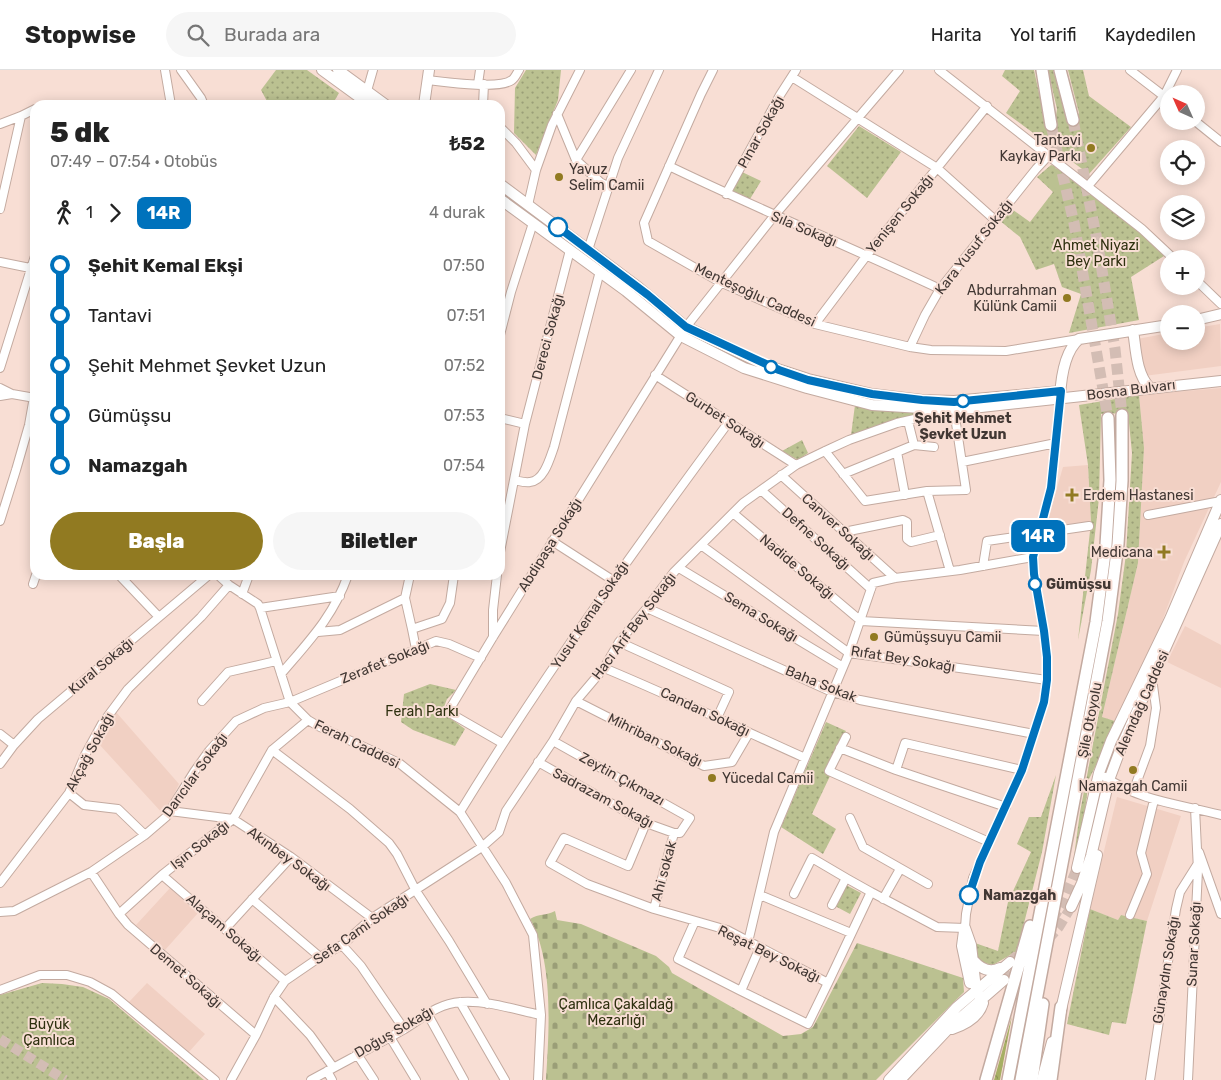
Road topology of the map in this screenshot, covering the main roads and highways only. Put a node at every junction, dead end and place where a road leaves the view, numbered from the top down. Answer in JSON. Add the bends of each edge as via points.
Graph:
{"nodes":[{"id":1,"x":322,"y":70,"type":"edge"},
{"id":2,"x":338,"y":70,"type":"edge"},
{"id":3,"x":1042,"y":70,"type":"edge"},
{"id":4,"x":1060,"y":70,"type":"edge"},
{"id":5,"x":428,"y":75,"type":"edge"},
{"id":6,"x":363,"y":100,"type":"edge"},
{"id":7,"x":379,"y":100,"type":"edge"},
{"id":8,"x":425,"y":100,"type":"edge"},
{"id":9,"x":1073,"y":120,"type":"tunnel mouth"},
{"id":10,"x":1051,"y":125,"type":"tunnel mouth"},
{"id":11,"x":505,"y":188,"type":"edge"},
{"id":12,"x":505,"y":203,"type":"edge"},
{"id":13,"x":1221,"y":314,"type":"edge"},
{"id":14,"x":1205,"y":318,"type":"edge"},
{"id":15,"x":1160,"y":326,"type":"edge"},
{"id":16,"x":1133,"y":330,"type":"junction"},
{"id":17,"x":683,"y":331,"type":"junction"},
{"id":18,"x":1221,"y":381,"type":"edge"},
{"id":19,"x":1150,"y":388,"type":"junction"},
{"id":20,"x":1060,"y":395,"type":"junction"},
{"id":21,"x":1122,"y":415,"type":"tunnel mouth"},
{"id":22,"x":1108,"y":418,"type":"tunnel mouth"},
{"id":23,"x":1221,"y":500,"type":"edge"},
{"id":24,"x":1216,"y":531,"type":"edge"},
{"id":25,"x":1099,"y":822,"type":"junction"},
{"id":26,"x":1055,"y":830,"type":"junction"},
{"id":27,"x":1077,"y":868,"type":"tunnel mouth"},
{"id":28,"x":1071,"y":907,"type":"tunnel mouth"},
{"id":29,"x":1051,"y":926,"type":"junction"},
{"id":30,"x":974,"y":961,"type":"junction"},
{"id":31,"x":1004,"y":980,"type":"tunnel mouth"},
{"id":32,"x":976,"y":989,"type":"junction"},
{"id":33,"x":982,"y":999,"type":"junction"},
{"id":34,"x":956,"y":1007,"type":"junction"},
{"id":35,"x":1061,"y":1007,"type":"junction"},
{"id":36,"x":889,"y":1080,"type":"edge"},
{"id":37,"x":900,"y":1080,"type":"edge"},
{"id":38,"x":986,"y":1080,"type":"edge"},
{"id":39,"x":1008,"y":1080,"type":"edge"},
{"id":40,"x":1021,"y":1080,"type":"edge"},
{"id":41,"x":1032,"y":1080,"type":"edge"},
{"id":42,"x":1042,"y":1080,"type":"edge"},
{"id":43,"x":1050,"y":1080,"type":"edge"}],
"edges":[{"from":1,"to":6,"type":"main road"},
{"from":2,"to":7,"type":"main road"},
{"from":3,"to":10,"type":"highway"},
{"from":4,"to":9,"type":"highway"},
{"from":5,"to":8,"type":"main road"},
{"from":11,"to":17,"type":"main road","name":"Bosna Bulvarı","via":[[658,303]]},
{"from":12,"to":17,"type":"main road","name":"Bosna Bulvarı"},
{"from":13,"to":14,"type":"main road"},
{"from":15,"to":16,"type":"main road","name":"Menteşoğlu Caddesi"},
{"from":16,"to":19,"type":"main road","via":[[1141,374]]},
{"from":16,"to":20,"type":"main road","name":"Menteşoğlu Caddesi","via":[[1079,339],[1073,344],[1068,352]]},
{"from":17,"to":20,"type":"main road","name":"Bosna Bulvarı","via":[[808,380],[872,394],[954,402]]},
{"from":17,"to":20,"type":"main road","name":"Bosna Bulvarı","via":[[744,368],[872,405],[954,410]]},
{"from":18,"to":19,"type":"main road","name":"Bosna Bulvarı"},
{"from":19,"to":20,"type":"main road","name":"Bosna Bulvarı"},
{"from":21,"to":29,"type":"highway","name":"Şile Otoyolu","via":[[1118,544],[1109,612]]},
{"from":22,"to":26,"type":"highway","name":"Şile Otoyolu","via":[[1110,480],[1106,545],[1096,622]]},
{"from":23,"to":24,"type":"main road","name":"Alemdağ Caddesi"},
{"from":24,"to":25,"type":"main road","name":"Alemdağ Caddesi","via":[[1122,746],[1109,780]]},
{"from":24,"to":27,"type":"main road","name":"Alemdağ Caddesi","via":[[1111,741],[1099,774]]},
{"from":25,"to":28,"type":"main road","name":"Alemdağ Caddesi","via":[[1091,856]]},
{"from":25,"to":35,"type":"main road","via":[[1096,861]]},
{"from":26,"to":38,"type":"highway"},
{"from":26,"to":39,"type":"highway","name":"Şile Otoyolu"},
{"from":29,"to":40,"type":"highway","name":"Şile Otoyolu"},
{"from":29,"to":41,"type":"highway","via":[[1048,972]]},
{"from":30,"to":32,"type":"main road"},
{"from":30,"to":32,"type":"main road","via":[[982,968],[992,970],[1010,962]]},
{"from":30,"to":34,"type":"main road","via":[[965,928],[962,946],[970,984]]},
{"from":31,"to":33,"type":"main road"},
{"from":32,"to":33,"type":"main road"},
{"from":32,"to":34,"type":"main road"},
{"from":33,"to":37,"type":"main road","via":[[981,1009],[968,1022],[946,1031]]},
{"from":34,"to":36,"type":"main road"},
{"from":35,"to":42,"type":"main road"},
{"from":35,"to":43,"type":"highway"}]}
